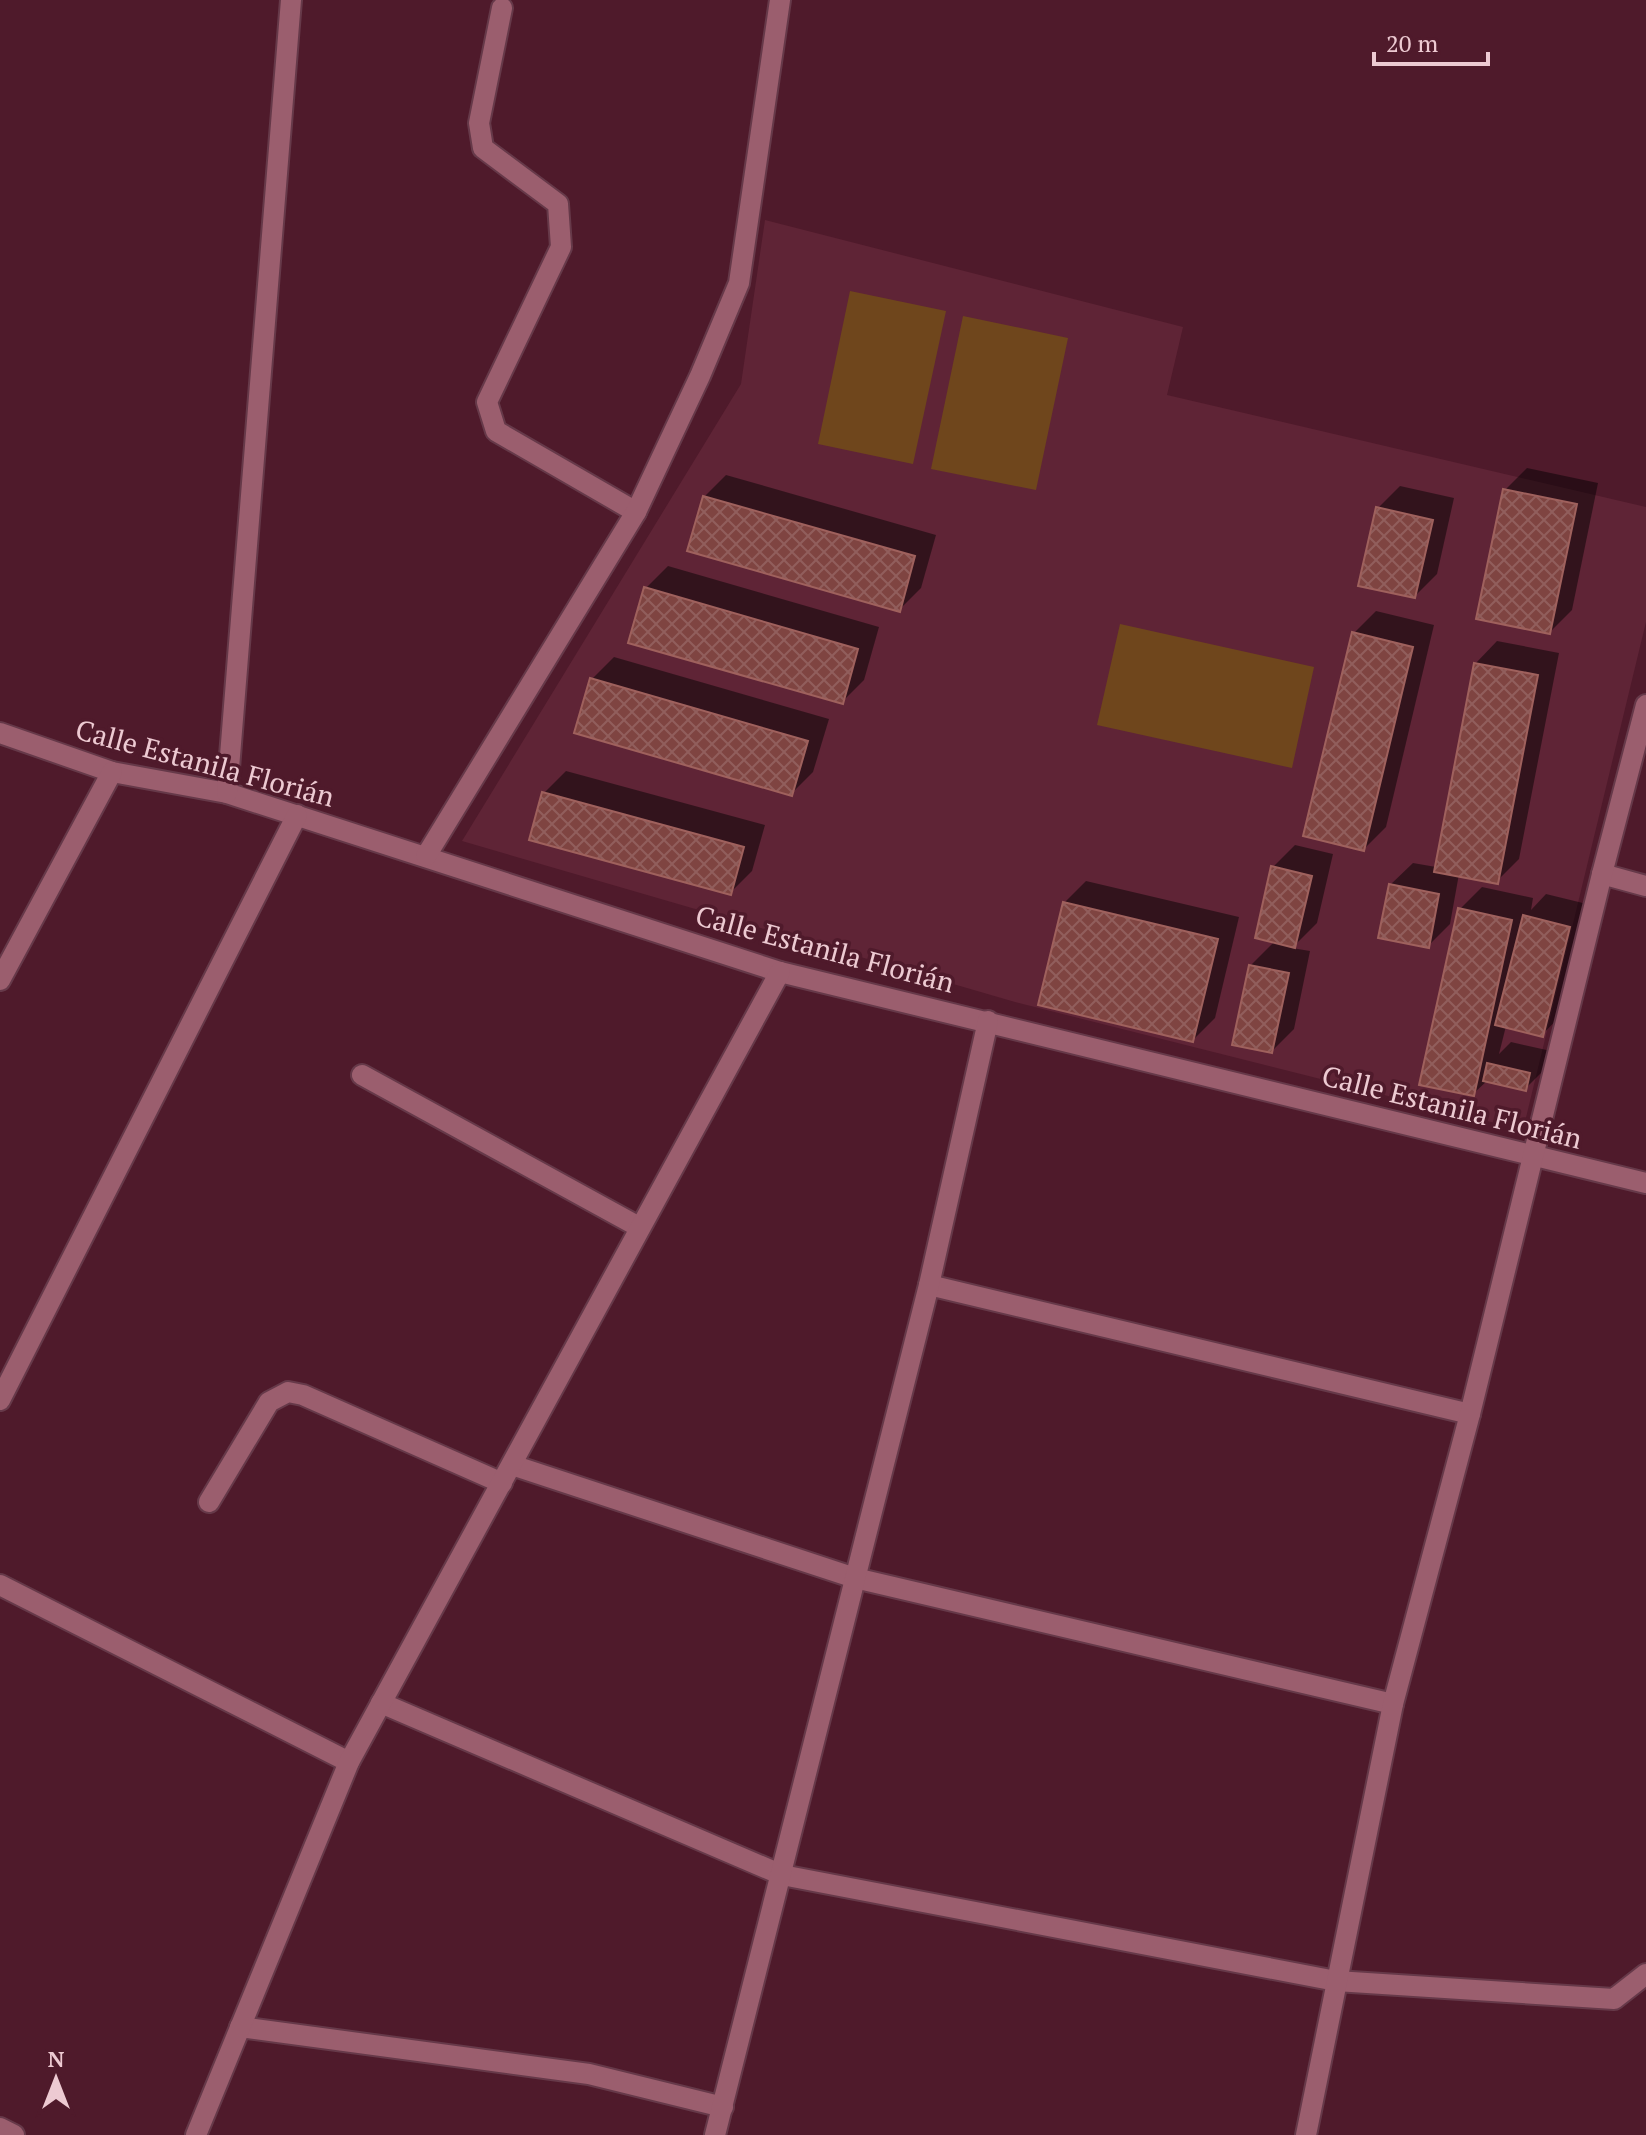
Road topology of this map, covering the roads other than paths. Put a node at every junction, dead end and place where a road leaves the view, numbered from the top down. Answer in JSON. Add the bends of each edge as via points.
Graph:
{"nodes":[{"id":1,"x":291,"y":0,"type":"edge"},
{"id":2,"x":780,"y":0,"type":"edge"},
{"id":3,"x":502,"y":8,"type":"dead end"},
{"id":4,"x":636,"y":512,"type":"junction"},
{"id":5,"x":1646,"y":705,"type":"edge"},
{"id":6,"x":0,"y":733,"type":"edge"},
{"id":7,"x":112,"y":772,"type":"junction"},
{"id":8,"x":227,"y":793,"type":"junction"},
{"id":9,"x":297,"y":815,"type":"junction"},
{"id":10,"x":426,"y":856,"type":"junction"},
{"id":11,"x":1602,"y":874,"type":"junction"},
{"id":12,"x":1646,"y":886,"type":"edge"},
{"id":13,"x":780,"y":972,"type":"junction"},
{"id":14,"x":0,"y":980,"type":"edge"},
{"id":15,"x":988,"y":1021,"type":"junction"},
{"id":16,"x":362,"y":1075,"type":"dead end"},
{"id":17,"x":1534,"y":1156,"type":"junction"},
{"id":18,"x":1646,"y":1183,"type":"edge"},
{"id":19,"x":639,"y":1227,"type":"junction"},
{"id":20,"x":929,"y":1285,"type":"junction"},
{"id":21,"x":0,"y":1400,"type":"edge"},
{"id":22,"x":1470,"y":1414,"type":"junction"},
{"id":23,"x":507,"y":1474,"type":"junction"},
{"id":24,"x":209,"y":1502,"type":"dead end"},
{"id":25,"x":855,"y":1578,"type":"junction"},
{"id":26,"x":0,"y":1585,"type":"edge"},
{"id":27,"x":381,"y":1703,"type":"junction"},
{"id":28,"x":1393,"y":1704,"type":"junction"},
{"id":29,"x":349,"y":1762,"type":"junction"},
{"id":30,"x":782,"y":1875,"type":"junction"},
{"id":31,"x":1646,"y":1974,"type":"edge"},
{"id":32,"x":1336,"y":1981,"type":"junction"},
{"id":33,"x":240,"y":2027,"type":"junction"},
{"id":34,"x":723,"y":2107,"type":"junction"},
{"id":35,"x":0,"y":2128,"type":"edge"},
{"id":36,"x":14,"y":2135,"type":"edge"},
{"id":37,"x":196,"y":2135,"type":"edge"},
{"id":38,"x":715,"y":2135,"type":"edge"},
{"id":39,"x":1306,"y":2135,"type":"edge"}],
"edges":[{"from":1,"to":8,"type":"street"},
{"from":2,"to":4,"type":"street","via":[[739,283]]},
{"from":3,"to":4,"type":"street","via":[[479,123],[483,148],[558,204],[561,247],[487,402],[496,431]]},
{"from":4,"to":10,"type":"street"},
{"from":5,"to":11,"type":"street"},
{"from":6,"to":7,"type":"street","name":"Calle Estanila Florián"},
{"from":7,"to":8,"type":"street","name":"Calle Estanila Florián"},
{"from":7,"to":14,"type":"street"},
{"from":8,"to":9,"type":"street","name":"Calle Estanila Florián"},
{"from":9,"to":10,"type":"street","name":"Calle Estanila Florián"},
{"from":9,"to":21,"type":"street"},
{"from":10,"to":13,"type":"street","name":"Calle Estanila Florián"},
{"from":11,"to":12,"type":"street"},
{"from":11,"to":17,"type":"street"},
{"from":13,"to":15,"type":"street","name":"Calle Estanila Florián"},
{"from":13,"to":19,"type":"street"},
{"from":15,"to":17,"type":"street","name":"Calle Estanila Florián"},
{"from":15,"to":20,"type":"street"},
{"from":16,"to":19,"type":"street"},
{"from":17,"to":18,"type":"street","name":"Calle Estanila Florián"},
{"from":17,"to":22,"type":"street"},
{"from":19,"to":23,"type":"street"},
{"from":20,"to":22,"type":"street"},
{"from":20,"to":25,"type":"street"},
{"from":22,"to":28,"type":"street"},
{"from":23,"to":24,"type":"street","via":[[288,1392],[269,1402]]},
{"from":23,"to":25,"type":"street"},
{"from":23,"to":27,"type":"street"},
{"from":25,"to":28,"type":"street"},
{"from":25,"to":30,"type":"street"},
{"from":26,"to":29,"type":"street"},
{"from":27,"to":29,"type":"street"},
{"from":27,"to":30,"type":"street"},
{"from":28,"to":32,"type":"street"},
{"from":29,"to":33,"type":"street"},
{"from":30,"to":32,"type":"street"},
{"from":30,"to":34,"type":"street"},
{"from":31,"to":32,"type":"street","via":[[1614,1999]]},
{"from":32,"to":39,"type":"street"},
{"from":33,"to":34,"type":"street","via":[[589,2074]]},
{"from":33,"to":37,"type":"street"},
{"from":34,"to":38,"type":"street"},
{"from":35,"to":36,"type":"street"}]}
